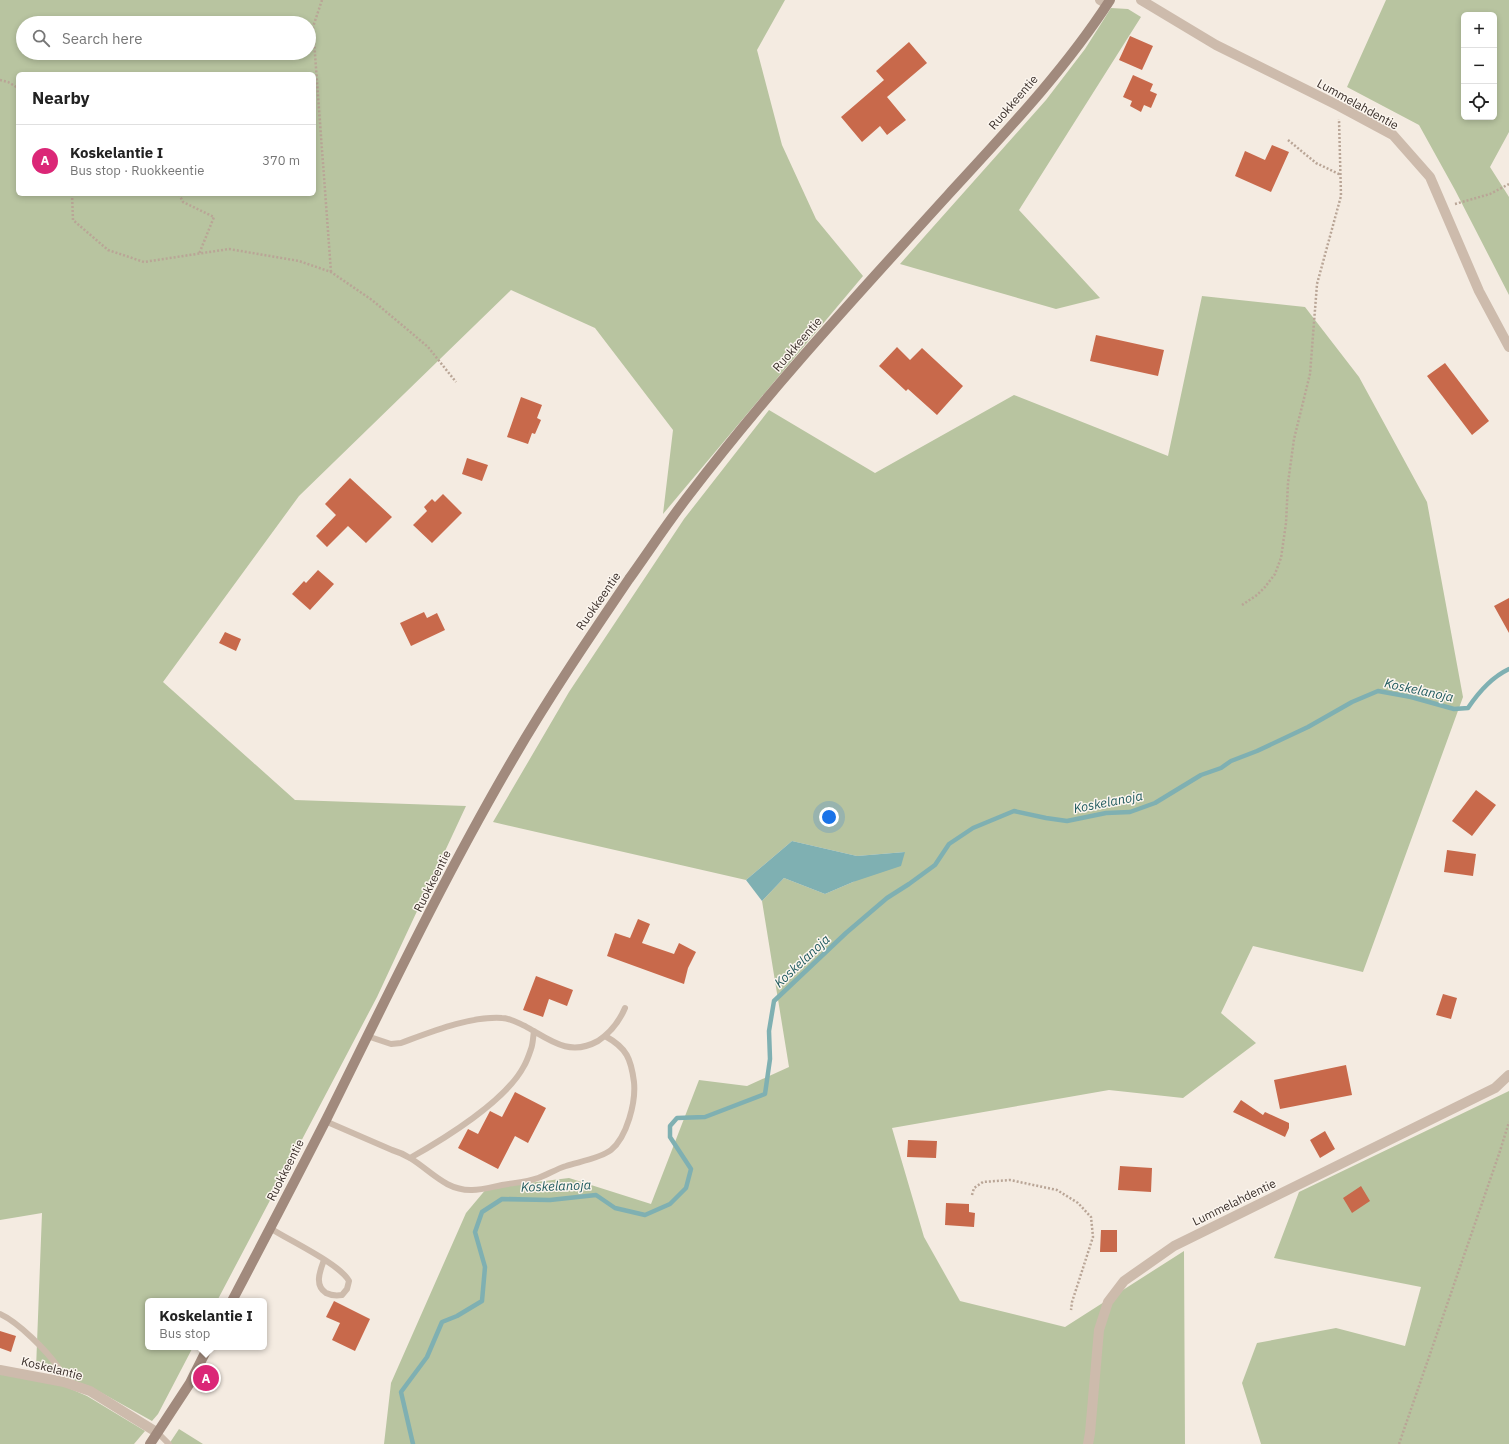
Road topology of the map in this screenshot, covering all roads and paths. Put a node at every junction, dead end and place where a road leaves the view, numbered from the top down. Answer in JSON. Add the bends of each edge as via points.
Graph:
{"nodes":[{"id":1,"x":322,"y":0,"type":"edge"},
{"id":2,"x":1141,"y":0,"type":"edge"},
{"id":3,"x":1106,"y":1,"type":"edge"},
{"id":4,"x":316,"y":18,"type":"edge"},
{"id":5,"x":315,"y":60,"type":"edge"},
{"id":6,"x":0,"y":80,"type":"edge"},
{"id":7,"x":16,"y":87,"type":"edge"},
{"id":8,"x":1339,"y":106,"type":"junction"},
{"id":9,"x":1288,"y":140,"type":"dead end"},
{"id":10,"x":1341,"y":175,"type":"junction"},
{"id":11,"x":1509,"y":184,"type":"edge"},
{"id":12,"x":72,"y":196,"type":"edge"},
{"id":13,"x":180,"y":196,"type":"edge"},
{"id":14,"x":1443,"y":207,"type":"junction"},
{"id":15,"x":199,"y":254,"type":"junction"},
{"id":16,"x":331,"y":272,"type":"junction"},
{"id":17,"x":1509,"y":347,"type":"edge"},
{"id":18,"x":456,"y":382,"type":"dead end"},
{"id":19,"x":1242,"y":605,"type":"dead end"},
{"id":20,"x":625,"y":1008,"type":"dead end"},
{"id":21,"x":534,"y":1031,"type":"junction"},
{"id":22,"x":367,"y":1036,"type":"junction"},
{"id":23,"x":605,"y":1036,"type":"junction"},
{"id":24,"x":1509,"y":1075,"type":"edge"},
{"id":25,"x":325,"y":1121,"type":"junction"},
{"id":26,"x":1509,"y":1122,"type":"edge"},
{"id":27,"x":410,"y":1158,"type":"junction"},
{"id":28,"x":972,"y":1195,"type":"dead end"},
{"id":29,"x":270,"y":1228,"type":"junction"},
{"id":30,"x":324,"y":1260,"type":"junction"},
{"id":31,"x":234,"y":1298,"type":"edge"},
{"id":32,"x":1071,"y":1310,"type":"dead end"},
{"id":33,"x":0,"y":1314,"type":"edge"},
{"id":34,"x":206,"y":1350,"type":"edge"},
{"id":35,"x":0,"y":1370,"type":"edge"},
{"id":36,"x":64,"y":1382,"type":"junction"},
{"id":37,"x":158,"y":1433,"type":"junction"},
{"id":38,"x":150,"y":1444,"type":"edge"},
{"id":39,"x":169,"y":1444,"type":"edge"},
{"id":40,"x":1088,"y":1444,"type":"edge"},
{"id":41,"x":1399,"y":1444,"type":"edge"}],
"edges":[{"from":1,"to":4,"type":"path"},
{"from":2,"to":8,"type":"street","name":"Lummelahdentie","via":[[1216,45]]},
{"from":3,"to":22,"type":"street","name":"Ruokkeentie","via":[[1082,41],[1042,89],[828,328],[743,426],[687,497],[574,660],[512,759]]},
{"from":5,"to":16,"type":"path"},
{"from":6,"to":7,"type":"path"},
{"from":8,"to":10,"type":"path"},
{"from":8,"to":14,"type":"street","name":"Lummelahdentie","via":[[1393,135],[1430,178]]},
{"from":9,"to":10,"type":"path","via":[[1316,163]]},
{"from":10,"to":19,"type":"path","via":[[1341,196],[1317,284],[1310,374],[1294,439],[1282,558],[1275,574],[1265,587]]},
{"from":11,"to":14,"type":"path","via":[[1490,194]]},
{"from":12,"to":15,"type":"path","via":[[73,220],[108,250],[144,262]]},
{"from":13,"to":15,"type":"path","via":[[183,202],[214,217]]},
{"from":14,"to":17,"type":"street","name":"Lummelahdentie","via":[[1479,291]]},
{"from":15,"to":16,"type":"path","via":[[229,249],[299,261]]},
{"from":16,"to":18,"type":"path","via":[[372,300],[428,347]]},
{"from":20,"to":23,"type":"lane","via":[[620,1019]]},
{"from":21,"to":22,"type":"lane","via":[[503,1018],[461,1023],[401,1043],[391,1044]]},
{"from":21,"to":23,"type":"lane","via":[[565,1047],[575,1048],[590,1045]]},
{"from":21,"to":27,"type":"lane","via":[[532,1048],[523,1067],[509,1086],[462,1126]]},
{"from":22,"to":25,"type":"street","name":"Ruokkeentie"},
{"from":23,"to":27,"type":"lane","via":[[625,1051],[632,1070],[635,1091],[629,1119],[620,1139],[611,1150],[538,1178],[472,1190],[455,1189]]},
{"from":24,"to":40,"type":"street","name":"Lummelahdentie","via":[[1495,1088],[1174,1246],[1124,1281],[1108,1302],[1099,1330]]},
{"from":25,"to":27,"type":"lane"},
{"from":25,"to":29,"type":"street","name":"Ruokkeentie"},
{"from":26,"to":41,"type":"path"},
{"from":28,"to":32,"type":"path","via":[[974,1188],[983,1182],[1010,1180],[1057,1190],[1078,1203],[1091,1217],[1093,1237]]},
{"from":29,"to":30,"type":"lane"},
{"from":29,"to":31,"type":"street","name":"Ruokkeentie"},
{"from":30,"to":30,"type":"lane","via":[[346,1275],[349,1280],[342,1295],[328,1294],[321,1289],[319,1283]]},
{"from":33,"to":36,"type":"lane","via":[[23,1329],[41,1348],[58,1368]]},
{"from":34,"to":37,"type":"street"},
{"from":35,"to":36,"type":"street","name":"Koskelantie"},
{"from":36,"to":37,"type":"street","name":"Koskelantie","via":[[90,1392]]},
{"from":37,"to":38,"type":"street"},
{"from":37,"to":39,"type":"lane"}]}
